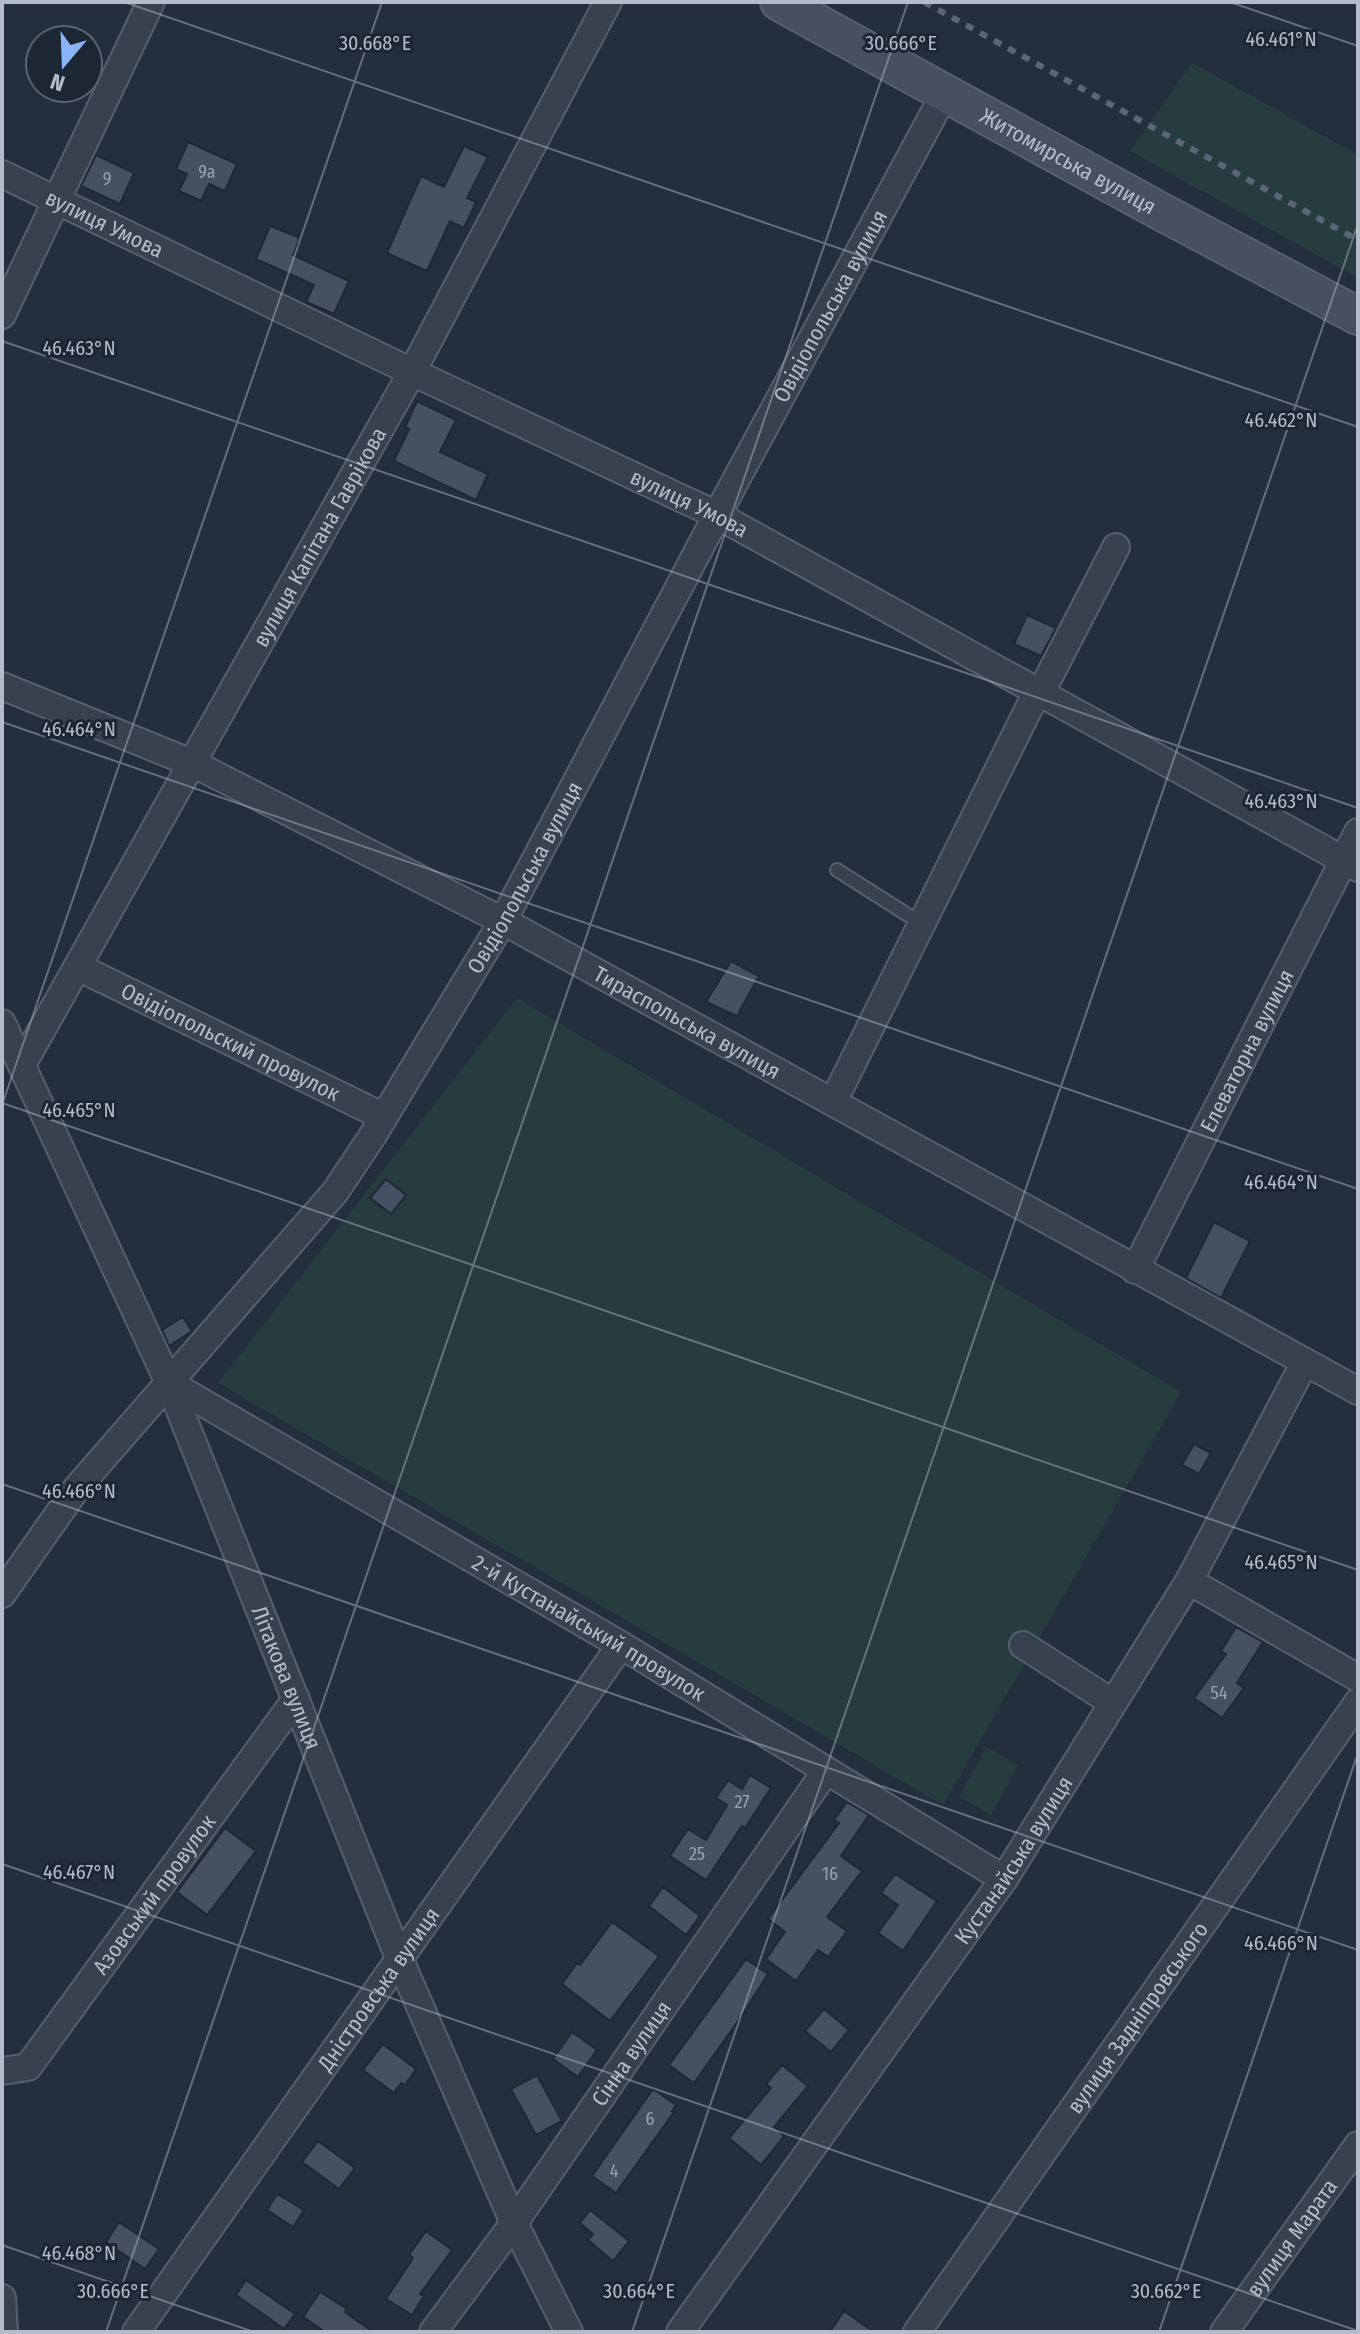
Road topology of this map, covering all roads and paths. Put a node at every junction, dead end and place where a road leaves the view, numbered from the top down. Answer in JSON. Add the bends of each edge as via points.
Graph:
{"nodes":[{"id":1,"x":151,"y":2,"type":"edge"},
{"id":2,"x":608,"y":2,"type":"edge"},
{"id":3,"x":779,"y":2,"type":"edge"},
{"id":4,"x":945,"y":93,"type":"junction"},
{"id":5,"x":2,"y":174,"type":"edge"},
{"id":6,"x":56,"y":201,"type":"junction"},
{"id":7,"x":2,"y":315,"type":"edge"},
{"id":8,"x":1358,"y":316,"type":"edge"},
{"id":9,"x":412,"y":372,"type":"junction"},
{"id":10,"x":717,"y":515,"type":"junction"},
{"id":11,"x":1116,"y":547,"type":"dead end"},
{"id":12,"x":2,"y":686,"type":"edge"},
{"id":13,"x":1038,"y":693,"type":"junction"},
{"id":14,"x":194,"y":764,"type":"junction"},
{"id":15,"x":1358,"y":832,"type":"edge"},
{"id":16,"x":1351,"y":864,"type":"edge"},
{"id":17,"x":837,"y":870,"type":"dead end"},
{"id":18,"x":503,"y":921,"type":"junction"},
{"id":19,"x":922,"y":924,"type":"junction"},
{"id":20,"x":78,"y":967,"type":"junction"},
{"id":21,"x":2,"y":1023,"type":"edge"},
{"id":22,"x":22,"y":1065,"type":"junction"},
{"id":23,"x":833,"y":1102,"type":"junction"},
{"id":24,"x":384,"y":1117,"type":"junction"},
{"id":25,"x":1135,"y":1270,"type":"junction"},
{"id":26,"x":1305,"y":1362,"type":"junction"},
{"id":27,"x":169,"y":1383,"type":"junction"},
{"id":28,"x":1358,"y":1391,"type":"edge"},
{"id":29,"x":1189,"y":1581,"type":"junction"},
{"id":30,"x":2,"y":1594,"type":"edge"},
{"id":31,"x":621,"y":1645,"type":"junction"},
{"id":32,"x":1023,"y":1645,"type":"dead end"},
{"id":33,"x":1358,"y":1678,"type":"edge"},
{"id":34,"x":296,"y":1699,"type":"junction"},
{"id":35,"x":1358,"y":1702,"type":"edge"},
{"id":36,"x":1113,"y":1703,"type":"junction"},
{"id":37,"x":825,"y":1772,"type":"junction"},
{"id":38,"x":1004,"y":1879,"type":"junction"},
{"id":39,"x":399,"y":1958,"type":"junction"},
{"id":40,"x":2,"y":2071,"type":"edge"},
{"id":41,"x":1358,"y":2145,"type":"edge"},
{"id":42,"x":514,"y":2223,"type":"junction"},
{"id":43,"x":2,"y":2298,"type":"edge"},
{"id":44,"x":4,"y":2332,"type":"edge"},
{"id":45,"x":136,"y":2332,"type":"edge"},
{"id":46,"x":433,"y":2332,"type":"edge"},
{"id":47,"x":569,"y":2332,"type":"edge"},
{"id":48,"x":680,"y":2332,"type":"edge"},
{"id":49,"x":917,"y":2332,"type":"edge"},
{"id":50,"x":1224,"y":2332,"type":"edge"}],
"edges":[{"from":1,"to":6,"type":"street"},
{"from":2,"to":9,"type":"street","name":"вулиця Капітана Гаврікова"},
{"from":3,"to":4,"type":"street","name":"Житомирська вулиця"},
{"from":4,"to":8,"type":"street","name":"Житомирська вулиця"},
{"from":4,"to":10,"type":"street","name":"Овідіопольська вулиця"},
{"from":5,"to":6,"type":"street","name":"вулиця Умова"},
{"from":6,"to":7,"type":"street"},
{"from":6,"to":9,"type":"street","name":"вулиця Умова"},
{"from":9,"to":10,"type":"street","name":"вулиця Умова"},
{"from":9,"to":14,"type":"street","name":"вулиця Капітана Гаврікова"},
{"from":10,"to":13,"type":"street","name":"вулиця Умова"},
{"from":10,"to":18,"type":"street","name":"Овідіопольська вулиця"},
{"from":11,"to":13,"type":"street"},
{"from":12,"to":14,"type":"street","name":"Тираспольська вулиця"},
{"from":13,"to":16,"type":"street","name":"вулиця Умова"},
{"from":13,"to":19,"type":"street"},
{"from":14,"to":18,"type":"street","name":"Тираспольська вулиця"},
{"from":14,"to":20,"type":"street","name":"вулиця Капітана Гаврікова"},
{"from":15,"to":16,"type":"street","name":"Елеваторна вулиця"},
{"from":16,"to":25,"type":"street","name":"Елеваторна вулиця"},
{"from":17,"to":19,"type":"lane"},
{"from":18,"to":23,"type":"street","name":"Тираспольська вулиця"},
{"from":18,"to":24,"type":"street","name":"Овідіопольська вулиця"},
{"from":19,"to":23,"type":"street"},
{"from":20,"to":22,"type":"street","name":"вулиця Капітана Гаврікова"},
{"from":20,"to":24,"type":"street","name":"Овідіопольский провулок"},
{"from":21,"to":22,"type":"street","name":"Літакова вулиця"},
{"from":22,"to":27,"type":"street","name":"Літакова вулиця"},
{"from":23,"to":25,"type":"street","name":"Тираспольська вулиця"},
{"from":24,"to":27,"type":"street","name":"Овідіопольська вулиця","via":[[335,1192]]},
{"from":25,"to":26,"type":"street","name":"Тираспольська вулиця"},
{"from":26,"to":28,"type":"street","name":"Тираспольська вулиця"},
{"from":26,"to":29,"type":"street","name":"Кустанайська вулиця"},
{"from":27,"to":30,"type":"street","name":"Овідіопольська вулиця","via":[[76,1489]]},
{"from":27,"to":31,"type":"street","name":"2-й Кустанайський провулок"},
{"from":27,"to":34,"type":"street","name":"Літакова вулиця"},
{"from":29,"to":33,"type":"street"},
{"from":29,"to":36,"type":"street","name":"Кустанайська вулиця"},
{"from":31,"to":37,"type":"street","name":"2-й Кустанайський провулок"},
{"from":31,"to":39,"type":"street","name":"Дністровська вулиця"},
{"from":32,"to":36,"type":"street"},
{"from":34,"to":39,"type":"street","name":"Літакова вулиця"},
{"from":34,"to":40,"type":"street","name":"Азовський провулок","via":[[28,2067]]},
{"from":35,"to":49,"type":"street","name":"вулиця Задніпровського"},
{"from":36,"to":38,"type":"street","name":"Кустанайська вулиця"},
{"from":37,"to":38,"type":"street","name":"2-й Кустанайський провулок"},
{"from":37,"to":42,"type":"street","name":"Сінна вулиця"},
{"from":38,"to":48,"type":"street","name":"Кустанайська вулиця"},
{"from":39,"to":42,"type":"street","name":"Літакова вулиця"},
{"from":39,"to":45,"type":"street","name":"Дністровська вулиця"},
{"from":41,"to":50,"type":"street","name":"вулиця Марата"},
{"from":42,"to":46,"type":"street","name":"Сінна вулиця"},
{"from":42,"to":47,"type":"street","name":"Літакова вулиця"},
{"from":43,"to":44,"type":"street"}]}
